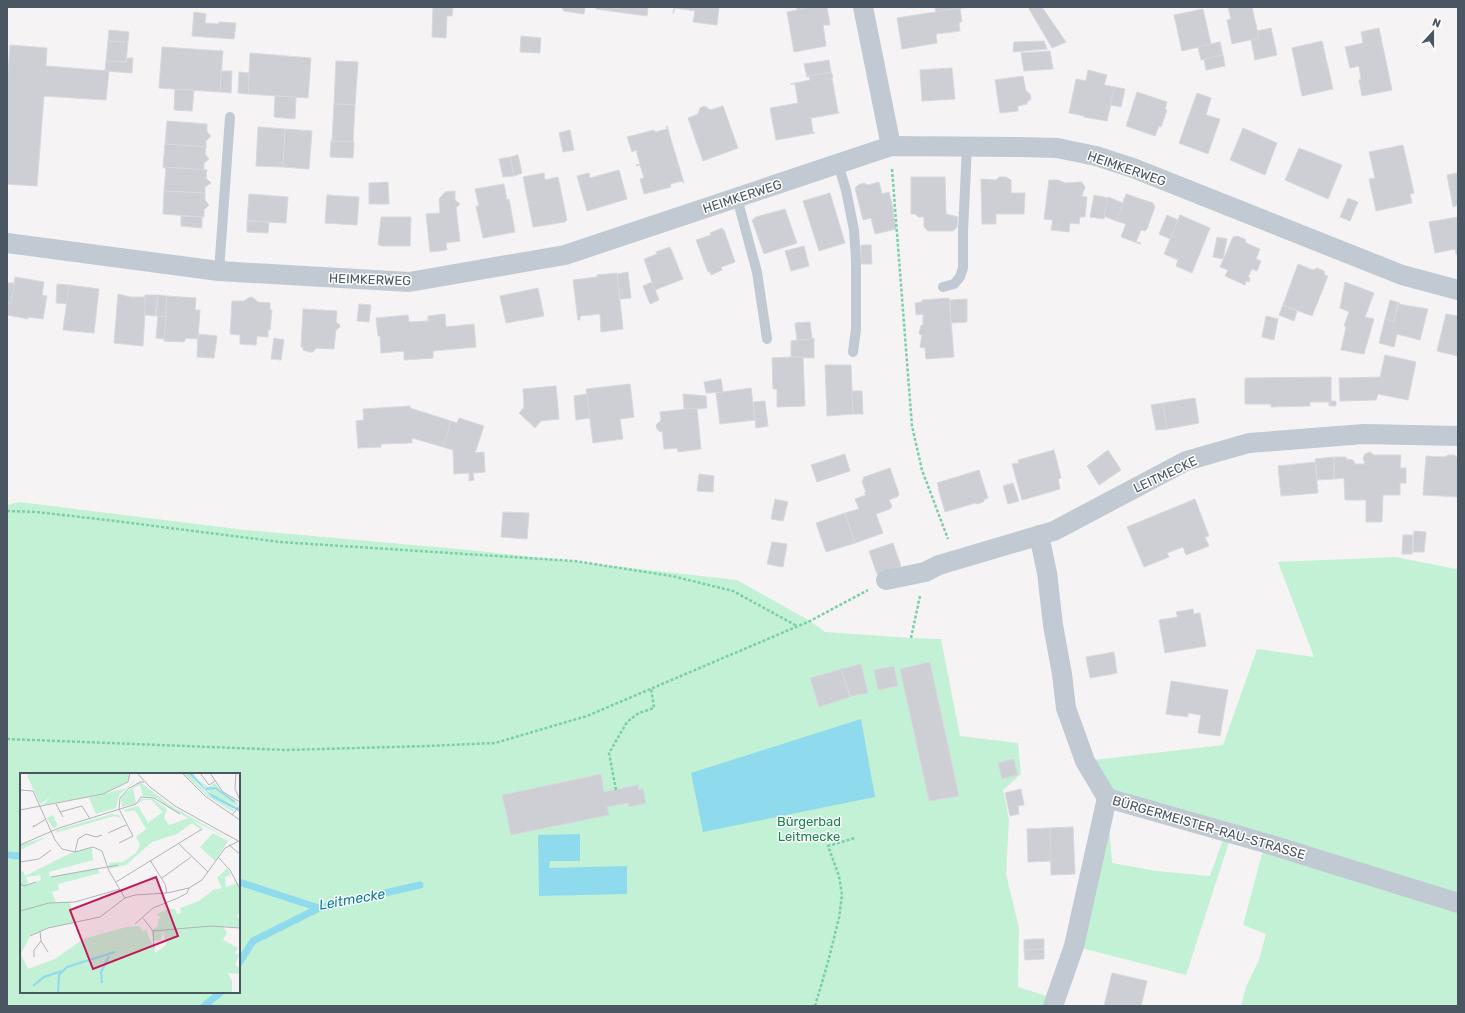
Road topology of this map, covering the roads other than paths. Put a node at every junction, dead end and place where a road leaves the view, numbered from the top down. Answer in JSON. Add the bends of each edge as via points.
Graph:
{"nodes":[{"id":1,"x":863,"y":7,"type":"edge"},
{"id":2,"x":230,"y":116,"type":"dead end"},
{"id":3,"x":891,"y":146,"type":"junction"},
{"id":4,"x":967,"y":146,"type":"junction"},
{"id":5,"x":838,"y":164,"type":"junction"},
{"id":6,"x":737,"y":198,"type":"junction"},
{"id":7,"x":7,"y":243,"type":"edge"},
{"id":8,"x":219,"y":271,"type":"junction"},
{"id":9,"x":943,"y":287,"type":"dead end"},
{"id":10,"x":1458,"y":290,"type":"edge"},
{"id":11,"x":767,"y":339,"type":"dead end"},
{"id":12,"x":853,"y":352,"type":"dead end"},
{"id":13,"x":1458,"y":436,"type":"edge"},
{"id":14,"x":1039,"y":535,"type":"junction"},
{"id":15,"x":886,"y":580,"type":"road end"},
{"id":16,"x":1107,"y":798,"type":"junction"},
{"id":17,"x":1458,"y":903,"type":"edge"},
{"id":18,"x":1053,"y":1006,"type":"edge"}],
"edges":[{"from":1,"to":3,"type":"street"},
{"from":2,"to":8,"type":"lane"},
{"from":3,"to":4,"type":"street","name":"HEIMKERWEG"},
{"from":3,"to":5,"type":"street","name":"HEIMKERWEG"},
{"from":4,"to":9,"type":"lane","via":[[963,268],[954,284]]},
{"from":4,"to":10,"type":"street","name":"HEIMKERWEG","via":[[1057,148],[1096,156],[1133,168],[1402,275]]},
{"from":5,"to":6,"type":"street","name":"HEIMKERWEG"},
{"from":5,"to":12,"type":"lane","via":[[854,230],[856,329]]},
{"from":6,"to":8,"type":"street","name":"HEIMKERWEG","via":[[565,255],[409,282]]},
{"from":6,"to":11,"type":"lane","via":[[756,272]]},
{"from":7,"to":8,"type":"street","name":"HEIMKERWEG"},
{"from":13,"to":14,"type":"street","name":"LEITMECKE","via":[[1364,434],[1249,443],[1186,461],[1054,531]]},
{"from":14,"to":15,"type":"street","name":"LEITMECKE","via":[[939,565],[925,572]]},
{"from":14,"to":16,"type":"street","name":"BÜRGERMEISTER-RAU-STRASSE","via":[[1047,573],[1066,708],[1085,761]]},
{"from":16,"to":17,"type":"street","name":"BÜRGERMEISTER-RAU-STRASSE","via":[[1265,842]]},
{"from":16,"to":18,"type":"street","via":[[1074,946]]}]}
